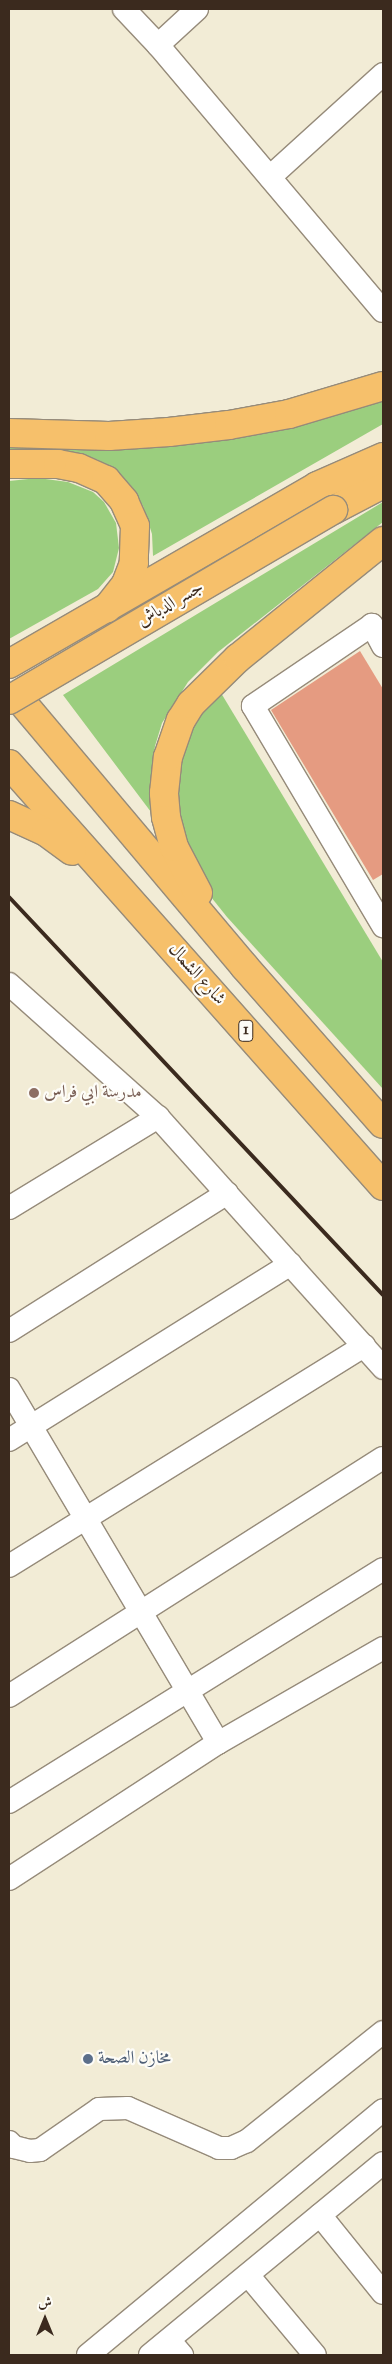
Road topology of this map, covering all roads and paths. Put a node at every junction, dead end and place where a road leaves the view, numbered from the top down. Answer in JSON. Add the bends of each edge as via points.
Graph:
{"nodes":[{"id":1,"x":124,"y":9,"type":"edge"},
{"id":2,"x":197,"y":9,"type":"edge"},
{"id":3,"x":158,"y":45,"type":"junction"},
{"id":4,"x":383,"y":74,"type":"edge"},
{"id":5,"x":270,"y":177,"type":"junction"},
{"id":6,"x":383,"y":311,"type":"edge"},
{"id":7,"x":383,"y":386,"type":"edge"},
{"id":8,"x":9,"y":433,"type":"edge"},
{"id":9,"x":383,"y":456,"type":"edge"},
{"id":10,"x":9,"y":464,"type":"edge"},
{"id":11,"x":383,"y":484,"type":"edge"},
{"id":12,"x":383,"y":541,"type":"edge"},
{"id":13,"x":106,"y":608,"type":"junction"},
{"id":14,"x":383,"y":646,"type":"edge"},
{"id":15,"x":9,"y":664,"type":"edge"},
{"id":16,"x":18,"y":704,"type":"edge"},
{"id":17,"x":9,"y":764,"type":"edge"},
{"id":18,"x":9,"y":815,"type":"edge"},
{"id":19,"x":108,"y":877,"type":"junction"},
{"id":20,"x":379,"y":912,"type":"edge"},
{"id":21,"x":244,"y":966,"type":"junction"},
{"id":22,"x":9,"y":984,"type":"edge"},
{"id":23,"x":158,"y":1117,"type":"junction"},
{"id":24,"x":383,"y":1124,"type":"edge"},
{"id":25,"x":383,"y":1186,"type":"edge"},
{"id":26,"x":227,"y":1193,"type":"junction"},
{"id":27,"x":9,"y":1208,"type":"edge"},
{"id":28,"x":291,"y":1264,"type":"junction"},
{"id":29,"x":9,"y":1331,"type":"edge"},
{"id":30,"x":364,"y":1346,"type":"junction"},
{"id":31,"x":383,"y":1368,"type":"edge"},
{"id":32,"x":9,"y":1389,"type":"edge"},
{"id":33,"x":31,"y":1426,"type":"junction"},
{"id":34,"x":9,"y":1440,"type":"edge"},
{"id":35,"x":383,"y":1458,"type":"edge"},
{"id":36,"x":86,"y":1519,"type":"junction"},
{"id":37,"x":9,"y":1566,"type":"edge"},
{"id":38,"x":383,"y":1569,"type":"edge"},
{"id":39,"x":141,"y":1613,"type":"junction"},
{"id":40,"x":383,"y":1648,"type":"edge"},
{"id":41,"x":187,"y":1692,"type":"junction"},
{"id":42,"x":9,"y":1696,"type":"edge"},
{"id":43,"x":218,"y":1743,"type":"junction"},
{"id":44,"x":9,"y":1802,"type":"edge"},
{"id":45,"x":9,"y":1879,"type":"edge"},
{"id":46,"x":383,"y":2032,"type":"edge"},
{"id":47,"x":383,"y":2110,"type":"edge"},
{"id":48,"x":9,"y":2142,"type":"edge"},
{"id":49,"x":383,"y":2163,"type":"edge"},
{"id":50,"x":320,"y":2215,"type":"junction"},
{"id":51,"x":248,"y":2275,"type":"junction"},
{"id":52,"x":383,"y":2293,"type":"edge"},
{"id":53,"x":175,"y":2348,"type":"edge"},
{"id":54,"x":88,"y":2355,"type":"edge"},
{"id":55,"x":150,"y":2355,"type":"edge"},
{"id":56,"x":314,"y":2355,"type":"edge"}],
"edges":[{"from":1,"to":3,"type":"street"},
{"from":2,"to":3,"type":"street"},
{"from":3,"to":5,"type":"street"},
{"from":4,"to":5,"type":"street"},
{"from":5,"to":6,"type":"street"},
{"from":7,"to":8,"type":"main road","via":[[288,414],[220,426],[109,436]]},
{"from":9,"to":13,"type":"main road","name":"جسر الدباش","via":[[317,486]]},
{"from":10,"to":13,"type":"main road","via":[[58,464],[79,468],[106,480],[124,501],[135,526],[134,563],[126,584]]},
{"from":11,"to":16,"type":"main road","name":"جسر الدباش","bridge":true,"via":[[333,510]]},
{"from":12,"to":21,"type":"main road","via":[[238,658],[191,704],[172,741],[164,793],[174,847],[195,888]]},
{"from":13,"to":15,"type":"main road","name":"جسر الدباش"},
{"from":14,"to":20,"type":"street","via":[[372,625],[253,706]]},
{"from":16,"to":21,"type":"main road","number":"1"},
{"from":17,"to":19,"type":"main road","name":"شارع الشمال","number":"1"},
{"from":18,"to":19,"type":"main road","via":[[46,832]]},
{"from":19,"to":25,"type":"main road","name":"شارع الشمال","number":"1"},
{"from":21,"to":24,"type":"main road","number":"1"},
{"from":22,"to":23,"type":"street"},
{"from":23,"to":26,"type":"street"},
{"from":23,"to":27,"type":"street"},
{"from":26,"to":28,"type":"street"},
{"from":26,"to":29,"type":"street"},
{"from":28,"to":30,"type":"street"},
{"from":28,"to":33,"type":"street"},
{"from":30,"to":31,"type":"street"},
{"from":30,"to":36,"type":"street"},
{"from":32,"to":33,"type":"street"},
{"from":33,"to":34,"type":"street"},
{"from":33,"to":36,"type":"street"},
{"from":35,"to":39,"type":"street"},
{"from":36,"to":37,"type":"street"},
{"from":36,"to":39,"type":"street"},
{"from":38,"to":41,"type":"street"},
{"from":39,"to":41,"type":"street"},
{"from":39,"to":42,"type":"street"},
{"from":40,"to":43,"type":"street"},
{"from":41,"to":43,"type":"street"},
{"from":41,"to":44,"type":"street"},
{"from":43,"to":45,"type":"street"},
{"from":46,"to":48,"type":"street","via":[[247,2142],[230,2148],[219,2148],[128,2108],[99,2110],[40,2150],[30,2152]]},
{"from":47,"to":54,"type":"street"},
{"from":49,"to":50,"type":"street"},
{"from":50,"to":51,"type":"street"},
{"from":50,"to":52,"type":"street"},
{"from":51,"to":53,"type":"street"},
{"from":51,"to":56,"type":"street"},
{"from":53,"to":55,"type":"street"}]}
